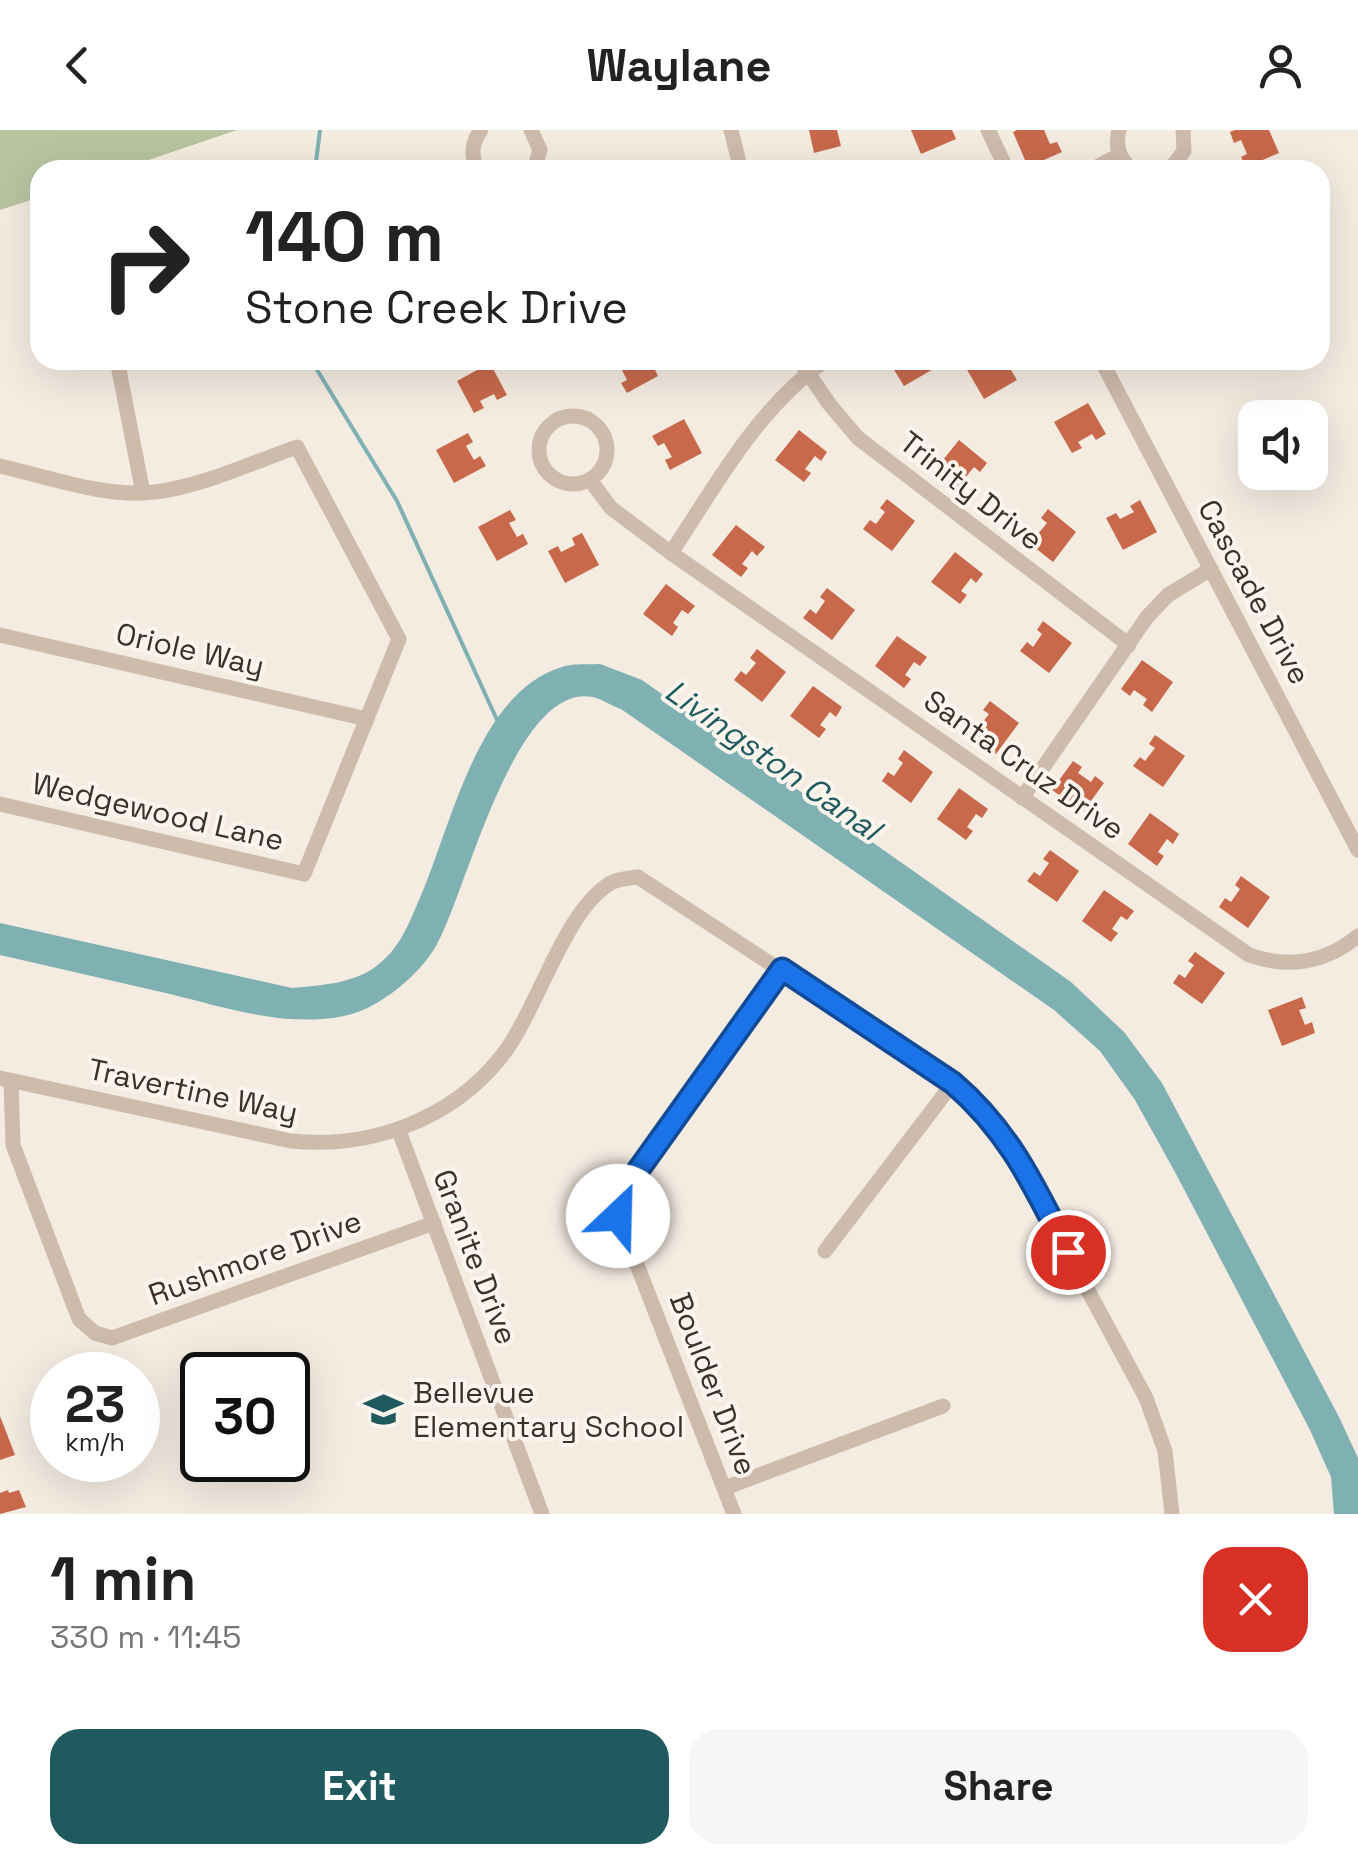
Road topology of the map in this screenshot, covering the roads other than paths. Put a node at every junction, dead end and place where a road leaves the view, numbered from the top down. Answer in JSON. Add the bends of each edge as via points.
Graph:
{"nodes":[{"id":1,"x":481,"y":130,"type":"edge"},
{"id":2,"x":531,"y":130,"type":"edge"},
{"id":3,"x":731,"y":130,"type":"edge"},
{"id":4,"x":988,"y":130,"type":"edge"},
{"id":5,"x":1118,"y":130,"type":"edge"},
{"id":6,"x":1183,"y":130,"type":"edge"},
{"id":7,"x":1120,"y":155,"type":"junction"},
{"id":8,"x":474,"y":160,"type":"edge"},
{"id":9,"x":537,"y":160,"type":"edge"},
{"id":10,"x":738,"y":160,"type":"edge"},
{"id":11,"x":1002,"y":160,"type":"edge"},
{"id":12,"x":1110,"y":160,"type":"edge"},
{"id":13,"x":1124,"y":160,"type":"edge"},
{"id":14,"x":1177,"y":160,"type":"edge"},
{"id":15,"x":120,"y":370,"type":"edge"},
{"id":16,"x":800,"y":370,"type":"edge"},
{"id":17,"x":806,"y":370,"type":"edge"},
{"id":18,"x":1107,"y":370,"type":"edge"},
{"id":19,"x":0,"y":466,"type":"edge"},
{"id":20,"x":590,"y":480,"type":"junction"},
{"id":21,"x":143,"y":493,"type":"junction"},
{"id":22,"x":671,"y":553,"type":"junction"},
{"id":23,"x":1212,"y":570,"type":"junction"},
{"id":24,"x":0,"y":635,"type":"edge"},
{"id":25,"x":1129,"y":645,"type":"junction"},
{"id":26,"x":367,"y":719,"type":"junction"},
{"id":27,"x":1022,"y":798,"type":"junction"},
{"id":28,"x":0,"y":804,"type":"edge"},
{"id":29,"x":1358,"y":850,"type":"edge"},
{"id":30,"x":1358,"y":936,"type":"edge"},
{"id":31,"x":782,"y":969,"type":"junction"},
{"id":32,"x":6,"y":1080,"type":"edge"},
{"id":33,"x":953,"y":1083,"type":"junction"},
{"id":34,"x":399,"y":1131,"type":"junction"},
{"id":35,"x":434,"y":1224,"type":"junction"},
{"id":36,"x":824,"y":1251,"type":"dead end"},
{"id":37,"x":943,"y":1406,"type":"dead end"},
{"id":38,"x":725,"y":1488,"type":"junction"},
{"id":39,"x":542,"y":1514,"type":"edge"},
{"id":40,"x":734,"y":1514,"type":"edge"},
{"id":41,"x":1172,"y":1514,"type":"edge"}],
"edges":[{"from":1,"to":8,"type":"street"},
{"from":2,"to":9,"type":"street"},
{"from":3,"to":10,"type":"street"},
{"from":4,"to":11,"type":"street"},
{"from":5,"to":7,"type":"street"},
{"from":6,"to":14,"type":"street"},
{"from":7,"to":12,"type":"street"},
{"from":7,"to":13,"type":"street"},
{"from":15,"to":21,"type":"street"},
{"from":16,"to":22,"type":"street"},
{"from":17,"to":25,"type":"street","name":"Trinity Drive","via":[[858,438]]},
{"from":18,"to":23,"type":"street","name":"Cascade Drive"},
{"from":19,"to":21,"type":"street"},
{"from":20,"to":20,"type":"street","via":[[606,458],[605,438],[590,420],[558,419],[540,439],[545,470],[564,483]]},
{"from":20,"to":22,"type":"street","name":"Santa Cruz Drive","via":[[611,508]]},
{"from":21,"to":26,"type":"street","via":[[188,485],[297,447],[400,639]]},
{"from":22,"to":27,"type":"street","name":"Santa Cruz Drive"},
{"from":23,"to":25,"type":"street","via":[[1168,595]]},
{"from":23,"to":29,"type":"street","name":"Cascade Drive"},
{"from":24,"to":26,"type":"street","name":"Oriole Way"},
{"from":25,"to":27,"type":"street"},
{"from":26,"to":28,"type":"street","name":"Wedgewood Lane","via":[[304,874]]},
{"from":27,"to":30,"type":"street","name":"Santa Cruz Drive","via":[[1249,955],[1289,964],[1316,961]]},
{"from":31,"to":33,"type":"street"},
{"from":31,"to":34,"type":"street","name":"Travertine Way","via":[[638,877],[610,882],[581,910],[502,1056],[466,1094]]},
{"from":31,"to":38,"type":"street","name":"Boulder Drive","via":[[624,1190],[618,1216]]},
{"from":32,"to":34,"type":"street","name":"Travertine Way","via":[[291,1142]]},
{"from":32,"to":35,"type":"street","name":"Rushmore Drive","via":[[12,1146],[79,1319],[95,1334],[112,1338]]},
{"from":33,"to":36,"type":"street"},
{"from":33,"to":41,"type":"street","via":[[996,1123],[1013,1150],[1146,1398],[1165,1451]]},
{"from":34,"to":35,"type":"street","name":"Granite Drive"},
{"from":35,"to":39,"type":"street","name":"Granite Drive"},
{"from":37,"to":38,"type":"street"},
{"from":38,"to":40,"type":"street","name":"Boulder Drive"}]}
